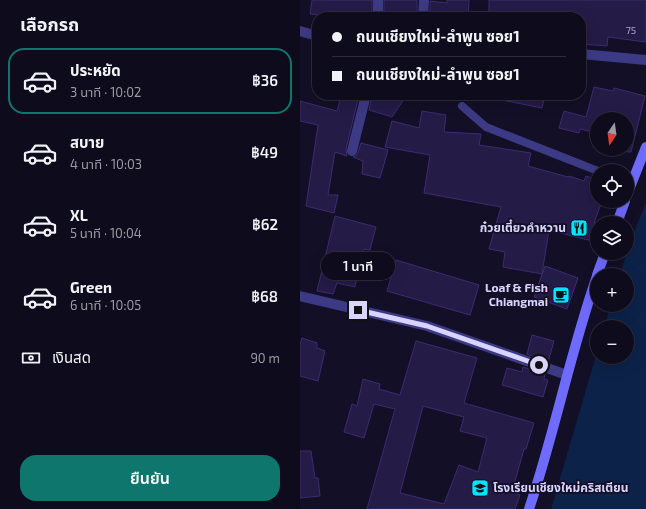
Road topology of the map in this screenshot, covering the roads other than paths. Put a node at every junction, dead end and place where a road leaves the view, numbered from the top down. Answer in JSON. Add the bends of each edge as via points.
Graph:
{"nodes":[{"id":1,"x":378,"y":0,"type":"edge"},
{"id":2,"x":424,"y":0,"type":"edge"},
{"id":3,"x":378,"y":12,"type":"edge"},
{"id":4,"x":423,"y":12,"type":"edge"},
{"id":5,"x":300,"y":32,"type":"edge"},
{"id":6,"x":312,"y":35,"type":"edge"},
{"id":7,"x":586,"y":54,"type":"edge"},
{"id":8,"x":646,"y":60,"type":"edge"},
{"id":9,"x":365,"y":100,"type":"edge"},
{"id":10,"x":462,"y":106,"type":"dead end"},
{"id":11,"x":646,"y":147,"type":"edge"},
{"id":12,"x":352,"y":151,"type":"dead end"},
{"id":13,"x":590,"y":168,"type":"edge"},
{"id":14,"x":634,"y":172,"type":"edge"},
{"id":15,"x":300,"y":296,"type":"edge"},
{"id":16,"x":590,"y":296,"type":"edge"},
{"id":17,"x":567,"y":375,"type":"junction"},
{"id":18,"x":529,"y":509,"type":"edge"}],
"edges":[{"from":1,"to":3,"type":"street"},
{"from":2,"to":4,"type":"street"},
{"from":5,"to":6,"type":"street"},
{"from":7,"to":8,"type":"street"},
{"from":9,"to":12,"type":"street"},
{"from":10,"to":13,"type":"lane","via":[[486,127]]},
{"from":11,"to":14,"type":"main road"},
{"from":15,"to":17,"type":"street","via":[[427,326]]},
{"from":16,"to":17,"type":"main road"},
{"from":17,"to":18,"type":"main road"}]}
